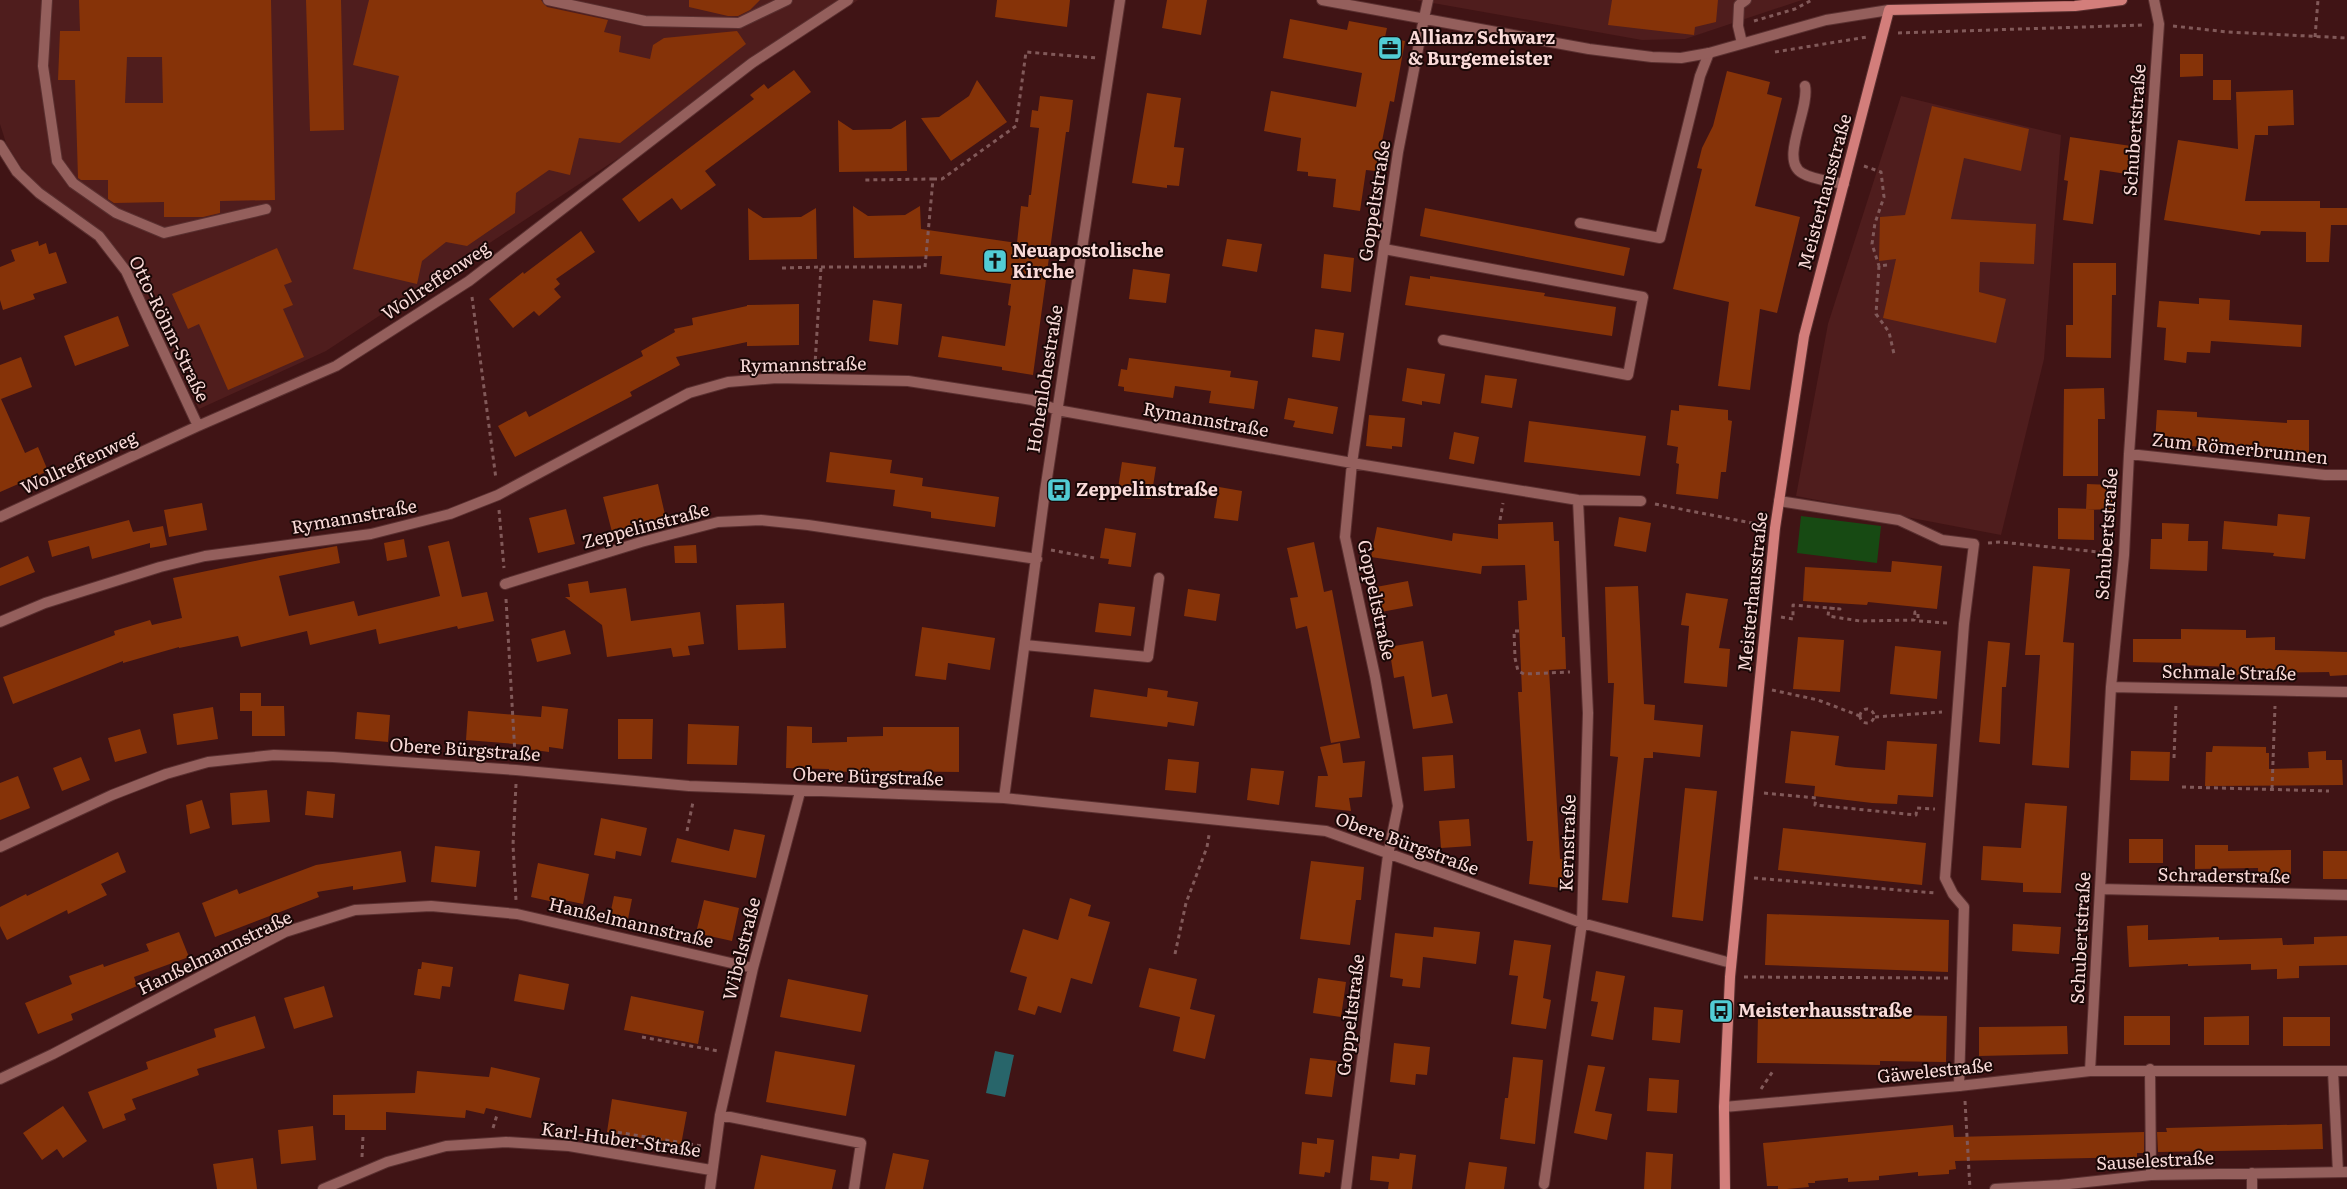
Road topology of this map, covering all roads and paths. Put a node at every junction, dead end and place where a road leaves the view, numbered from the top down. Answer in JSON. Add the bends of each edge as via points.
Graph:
{"nodes":[{"id":1,"x":47,"y":0,"type":"edge"},
{"id":2,"x":548,"y":0,"type":"edge"},
{"id":3,"x":787,"y":0,"type":"edge"},
{"id":4,"x":848,"y":0,"type":"edge"},
{"id":5,"x":1120,"y":0,"type":"edge"},
{"id":6,"x":1322,"y":0,"type":"edge"},
{"id":7,"x":1428,"y":0,"type":"edge"},
{"id":8,"x":1746,"y":0,"type":"edge"},
{"id":9,"x":1812,"y":0,"type":"edge"},
{"id":10,"x":2122,"y":0,"type":"edge"},
{"id":11,"x":2154,"y":0,"type":"edge"},
{"id":12,"x":2318,"y":0,"type":"edge"},
{"id":13,"x":1889,"y":10,"type":"junction"},
{"id":14,"x":1424,"y":18,"type":"junction"},
{"id":15,"x":2159,"y":24,"type":"junction"},
{"id":16,"x":1738,"y":26,"type":"junction"},
{"id":17,"x":1885,"y":34,"type":"junction"},
{"id":18,"x":2315,"y":38,"type":"junction"},
{"id":19,"x":2347,"y":38,"type":"edge"},
{"id":20,"x":1742,"y":43,"type":"junction"},
{"id":21,"x":1709,"y":53,"type":"junction"},
{"id":22,"x":1766,"y":54,"type":"dead end"},
{"id":23,"x":1111,"y":60,"type":"junction"},
{"id":24,"x":1805,"y":86,"type":"dead end"},
{"id":25,"x":0,"y":145,"type":"edge"},
{"id":26,"x":1850,"y":161,"type":"junction"},
{"id":27,"x":932,"y":179,"type":"junction"},
{"id":28,"x":864,"y":180,"type":"dead end"},
{"id":29,"x":1844,"y":184,"type":"junction"},
{"id":30,"x":266,"y":209,"type":"dead end"},
{"id":31,"x":1580,"y":222,"type":"dead end"},
{"id":32,"x":1384,"y":249,"type":"junction"},
{"id":33,"x":1887,"y":265,"type":"dead end"},
{"id":34,"x":821,"y":266,"type":"junction"},
{"id":35,"x":1879,"y":266,"type":"junction"},
{"id":36,"x":782,"y":268,"type":"dead end"},
{"id":37,"x":1443,"y":340,"type":"dead end"},
{"id":38,"x":1894,"y":354,"type":"dead end"},
{"id":39,"x":814,"y":379,"type":"junction"},
{"id":40,"x":1057,"y":410,"type":"junction"},
{"id":41,"x":198,"y":426,"type":"junction"},
{"id":42,"x":2129,"y":454,"type":"junction"},
{"id":43,"x":1352,"y":463,"type":"junction"},
{"id":44,"x":2347,"y":475,"type":"edge"},
{"id":45,"x":1578,"y":500,"type":"junction"},
{"id":46,"x":1641,"y":501,"type":"joint"},
{"id":47,"x":1779,"y":501,"type":"junction"},
{"id":48,"x":0,"y":517,"type":"edge"},
{"id":49,"x":1775,"y":528,"type":"junction"},
{"id":50,"x":1974,"y":544,"type":"junction"},
{"id":51,"x":1038,"y":547,"type":"junction"},
{"id":52,"x":2124,"y":555,"type":"junction"},
{"id":53,"x":1094,"y":558,"type":"dead end"},
{"id":54,"x":1037,"y":559,"type":"junction"},
{"id":55,"x":1159,"y":578,"type":"dead end"},
{"id":56,"x":505,"y":584,"type":"dead end"},
{"id":57,"x":1766,"y":616,"type":"junction"},
{"id":58,"x":0,"y":622,"type":"edge"},
{"id":59,"x":1964,"y":624,"type":"junction"},
{"id":60,"x":1519,"y":631,"type":"dead end"},
{"id":61,"x":1025,"y":645,"type":"junction"},
{"id":62,"x":1586,"y":671,"type":"junction"},
{"id":63,"x":1759,"y":686,"type":"junction"},
{"id":64,"x":2111,"y":687,"type":"junction"},
{"id":65,"x":2177,"y":688,"type":"junction"},
{"id":66,"x":2276,"y":690,"type":"junction"},
{"id":67,"x":2347,"y":692,"type":"edge"},
{"id":68,"x":1958,"y":711,"type":"junction"},
{"id":69,"x":1860,"y":716,"type":"junction"},
{"id":70,"x":1875,"y":717,"type":"junction"},
{"id":71,"x":2174,"y":758,"type":"dead end"},
{"id":72,"x":696,"y":786,"type":"junction"},
{"id":73,"x":2182,"y":787,"type":"dead end"},
{"id":74,"x":2272,"y":789,"type":"junction"},
{"id":75,"x":2329,"y":790,"type":"dead end"},
{"id":76,"x":1748,"y":791,"type":"junction"},
{"id":77,"x":800,"y":792,"type":"junction"},
{"id":78,"x":1004,"y":798,"type":"junction"},
{"id":79,"x":1950,"y":810,"type":"junction"},
{"id":80,"x":1212,"y":819,"type":"junction"},
{"id":81,"x":687,"y":831,"type":"dead end"},
{"id":82,"x":0,"y":847,"type":"edge"},
{"id":83,"x":1388,"y":855,"type":"junction"},
{"id":84,"x":1740,"y":877,"type":"junction"},
{"id":85,"x":2100,"y":889,"type":"junction"},
{"id":86,"x":1953,"y":894,"type":"junction"},
{"id":87,"x":2347,"y":895,"type":"edge"},
{"id":88,"x":1582,"y":924,"type":"junction"},
{"id":89,"x":1175,"y":954,"type":"dead end"},
{"id":90,"x":1731,"y":964,"type":"junction"},
{"id":91,"x":753,"y":968,"type":"junction"},
{"id":92,"x":1730,"y":976,"type":"junction"},
{"id":93,"x":1961,"y":978,"type":"junction"},
{"id":94,"x":642,"y":1037,"type":"dead end"},
{"id":95,"x":734,"y":1053,"type":"junction"},
{"id":96,"x":2150,"y":1069,"type":"junction"},
{"id":97,"x":2090,"y":1071,"type":"junction"},
{"id":98,"x":2333,"y":1071,"type":"junction"},
{"id":99,"x":2347,"y":1071,"type":"edge"},
{"id":100,"x":0,"y":1079,"type":"edge"},
{"id":101,"x":1962,"y":1085,"type":"junction"},
{"id":102,"x":1724,"y":1107,"type":"junction"},
{"id":103,"x":720,"y":1115,"type":"junction"},
{"id":104,"x":610,"y":1131,"type":"dead end"},
{"id":105,"x":715,"y":1148,"type":"junction"},
{"id":106,"x":711,"y":1170,"type":"junction"},
{"id":107,"x":2342,"y":1172,"type":"edge"},
{"id":108,"x":2252,"y":1173,"type":"junction"},
{"id":109,"x":2150,"y":1175,"type":"junction"},
{"id":110,"x":1544,"y":1184,"type":"dead end"},
{"id":111,"x":2060,"y":1187,"type":"edge"},
{"id":112,"x":323,"y":1189,"type":"edge"},
{"id":113,"x":710,"y":1189,"type":"edge"},
{"id":114,"x":854,"y":1189,"type":"edge"},
{"id":115,"x":1346,"y":1189,"type":"edge"},
{"id":116,"x":1725,"y":1189,"type":"edge"},
{"id":117,"x":1970,"y":1189,"type":"edge"},
{"id":118,"x":1995,"y":1189,"type":"edge"},
{"id":119,"x":2252,"y":1189,"type":"edge"}],
"edges":[{"from":1,"to":30,"type":"street","via":[[43,66],[57,161],[73,183],[116,213],[164,233]]},
{"from":2,"to":3,"type":"street","via":[[644,21],[739,23]]},
{"from":4,"to":41,"type":"street","name":"Wollreffenweg","via":[[752,63],[469,281],[336,366]]},
{"from":5,"to":23,"type":"street","name":"Hohenlohestraße"},
{"from":6,"to":14,"type":"street"},
{"from":7,"to":14,"type":"street","name":"Goppeltstraße"},
{"from":8,"to":16,"type":"street","via":[[1739,5]]},
{"from":9,"to":16,"type":"path","via":[[1795,9]]},
{"from":10,"to":13,"type":"street","via":[[2075,6]]},
{"from":11,"to":15,"type":"street","name":"Schubertstraße"},
{"from":12,"to":18,"type":"path"},
{"from":13,"to":17,"type":"street","name":"Meisterhausstraße"},
{"from":13,"to":20,"type":"street","via":[[1826,20]]},
{"from":14,"to":21,"type":"street","via":[[1652,58]]},
{"from":14,"to":32,"type":"street","name":"Goppeltstraße","via":[[1398,152]]},
{"from":15,"to":17,"type":"path"},
{"from":15,"to":18,"type":"path"},
{"from":15,"to":42,"type":"street","name":"Schubertstraße"},
{"from":16,"to":20,"type":"street"},
{"from":17,"to":22,"type":"path"},
{"from":17,"to":26,"type":"street","name":"Meisterhausstraße"},
{"from":18,"to":19,"type":"path"},
{"from":20,"to":21,"type":"street"},
{"from":21,"to":31,"type":"street","via":[[1700,76],[1660,238]]},
{"from":23,"to":27,"type":"path","via":[[1026,52],[1016,126],[942,179]]},
{"from":23,"to":40,"type":"street","name":"Hohenlohestraße"},
{"from":24,"to":29,"type":"street","via":[[1805,106],[1792,154],[1794,165],[1802,173]]},
{"from":25,"to":41,"type":"street","name":"Otto-Röhm-Straße","via":[[17,172],[39,193],[99,236],[126,271]]},
{"from":26,"to":29,"type":"street","name":"Meisterhausstraße"},
{"from":26,"to":35,"type":"path","via":[[1881,172],[1884,197],[1872,244]]},
{"from":27,"to":28,"type":"path"},
{"from":27,"to":34,"type":"path","via":[[925,267]]},
{"from":29,"to":47,"type":"street","name":"Meisterhausstraße","via":[[1804,336]]},
{"from":32,"to":37,"type":"street","via":[[1643,297],[1628,375]]},
{"from":32,"to":43,"type":"street","name":"Goppeltstraße"},
{"from":33,"to":35,"type":"path"},
{"from":34,"to":36,"type":"path"},
{"from":34,"to":39,"type":"path"},
{"from":35,"to":38,"type":"path","via":[[1876,314],[1888,332]]},
{"from":39,"to":40,"type":"street","name":"Rymannstraße","via":[[908,381],[1032,400]]},
{"from":39,"to":58,"type":"street","name":"Rymannstraße","via":[[728,382],[689,393],[498,495],[450,514],[371,534],[196,558],[45,603]]},
{"from":40,"to":43,"type":"street","name":"Rymannstraße"},
{"from":40,"to":51,"type":"street","name":"Hohenlohestraße"},
{"from":41,"to":48,"type":"street","name":"Wollreffenweg"},
{"from":42,"to":44,"type":"street","name":"Zum Römerbrunnen"},
{"from":42,"to":52,"type":"street","name":"Schubertstraße"},
{"from":43,"to":45,"type":"street","name":"Rymannstraße"},
{"from":43,"to":83,"type":"street","name":"Goppeltstraße","via":[[1345,537],[1375,676],[1398,806]]},
{"from":45,"to":46,"type":"street","name":"Rymannstraße"},
{"from":45,"to":62,"type":"street","name":"Kernstraße"},
{"from":46,"to":49,"type":"path"},
{"from":47,"to":49,"type":"street","name":"Meisterhausstraße"},
{"from":47,"to":50,"type":"street","via":[[1899,520],[1942,540]]},
{"from":49,"to":57,"type":"street","name":"Meisterhausstraße"},
{"from":50,"to":52,"type":"path","via":[[2000,542]]},
{"from":50,"to":59,"type":"street"},
{"from":51,"to":53,"type":"path"},
{"from":51,"to":54,"type":"street","name":"Hohenlohestraße"},
{"from":52,"to":64,"type":"street","name":"Schubertstraße"},
{"from":54,"to":56,"type":"street","name":"Zeppelinstraße","via":[[808,525],[761,520],[718,522]]},
{"from":54,"to":61,"type":"street","name":"Hohenlohestraße"},
{"from":55,"to":61,"type":"street","via":[[1148,657]]},
{"from":57,"to":59,"type":"path","via":[[1794,619],[1793,605],[1840,609],[1829,608],[1828,616],[1860,622],[1914,620],[1915,612],[1918,612],[1918,620]]},
{"from":57,"to":63,"type":"street","name":"Meisterhausstraße"},
{"from":59,"to":68,"type":"street"},
{"from":60,"to":62,"type":"path","via":[[1514,631],[1514,644],[1520,673]]},
{"from":61,"to":78,"type":"street","name":"Hohenlohestraße"},
{"from":62,"to":88,"type":"street","name":"Kernstraße","via":[[1588,713]]},
{"from":63,"to":69,"type":"path","via":[[1818,700]]},
{"from":63,"to":76,"type":"street","name":"Meisterhausstraße"},
{"from":64,"to":65,"type":"street","name":"Schmale Straße"},
{"from":64,"to":85,"type":"street","name":"Schubertstraße"},
{"from":65,"to":66,"type":"street","name":"Schmale Straße"},
{"from":65,"to":71,"type":"path"},
{"from":66,"to":67,"type":"street","name":"Schmale Straße"},
{"from":66,"to":74,"type":"path"},
{"from":68,"to":70,"type":"path"},
{"from":68,"to":79,"type":"street"},
{"from":69,"to":70,"type":"path","via":[[1866,723]]},
{"from":69,"to":70,"type":"path","via":[[1868,709]]},
{"from":72,"to":77,"type":"street","name":"Obere Bürgstraße"},
{"from":72,"to":81,"type":"path"},
{"from":72,"to":82,"type":"street","name":"Obere Bürgstraße","via":[[516,770],[274,755],[208,762],[166,774],[112,795]]},
{"from":73,"to":74,"type":"path"},
{"from":74,"to":75,"type":"path"},
{"from":76,"to":79,"type":"path","via":[[1816,798],[1815,805],[1916,815],[1917,808]]},
{"from":76,"to":84,"type":"street","name":"Meisterhausstraße"},
{"from":77,"to":78,"type":"street","name":"Obere Bürgstraße"},
{"from":77,"to":91,"type":"street","name":"Wibelstraße"},
{"from":78,"to":80,"type":"street","name":"Obere Bürgstraße"},
{"from":79,"to":86,"type":"street","via":[[1945,878]]},
{"from":80,"to":83,"type":"street","name":"Obere Bürgstraße","via":[[1326,831]]},
{"from":80,"to":89,"type":"path","via":[[1207,846],[1186,904]]},
{"from":83,"to":88,"type":"street","name":"Obere Bürgstraße"},
{"from":83,"to":115,"type":"street","name":"Goppeltstraße"},
{"from":84,"to":86,"type":"path"},
{"from":84,"to":90,"type":"street","name":"Meisterhausstraße"},
{"from":85,"to":87,"type":"street","name":"Schraderstraße"},
{"from":85,"to":97,"type":"street","name":"Schubertstraße"},
{"from":86,"to":93,"type":"street","via":[[1964,907]]},
{"from":88,"to":90,"type":"street","name":"Obere Bürgstraße"},
{"from":88,"to":110,"type":"street","name":"Kernstraße"},
{"from":90,"to":92,"type":"street","name":"Meisterhausstraße"},
{"from":91,"to":95,"type":"street","name":"Wibelstraße"},
{"from":91,"to":100,"type":"street","name":"Hanßelmannstraße","via":[[517,914],[431,906],[355,910],[285,932]]},
{"from":92,"to":93,"type":"path"},
{"from":92,"to":102,"type":"street","name":"Meisterhausstraße"},
{"from":93,"to":101,"type":"street"},
{"from":94,"to":95,"type":"path"},
{"from":95,"to":103,"type":"street","name":"Wibelstraße"},
{"from":96,"to":97,"type":"street","name":"Gäwelestraße"},
{"from":96,"to":98,"type":"street","name":"Gäwelestraße"},
{"from":96,"to":109,"type":"street"},
{"from":97,"to":101,"type":"street","name":"Gäwelestraße"},
{"from":98,"to":99,"type":"street","name":"Gäwelestraße"},
{"from":98,"to":107,"type":"street"},
{"from":101,"to":102,"type":"street","name":"Gäwelestraße"},
{"from":101,"to":117,"type":"path"},
{"from":102,"to":116,"type":"street","name":"Meisterhausstraße"},
{"from":103,"to":105,"type":"street","name":"Wibelstraße"},
{"from":103,"to":114,"type":"street","via":[[861,1143]]},
{"from":104,"to":105,"type":"path"},
{"from":105,"to":106,"type":"street","name":"Wibelstraße"},
{"from":106,"to":112,"type":"street","name":"Karl-Huber-Straße","via":[[568,1146],[506,1142],[446,1146],[387,1162]]},
{"from":106,"to":113,"type":"street","name":"Wibelstraße"},
{"from":107,"to":108,"type":"street","name":"Sauselestraße"},
{"from":108,"to":109,"type":"street","name":"Sauselestraße"},
{"from":108,"to":119,"type":"street"},
{"from":109,"to":111,"type":"street","name":"Sauselestraße"},
{"from":111,"to":118,"type":"street","name":"Sauselestraße"}]}
